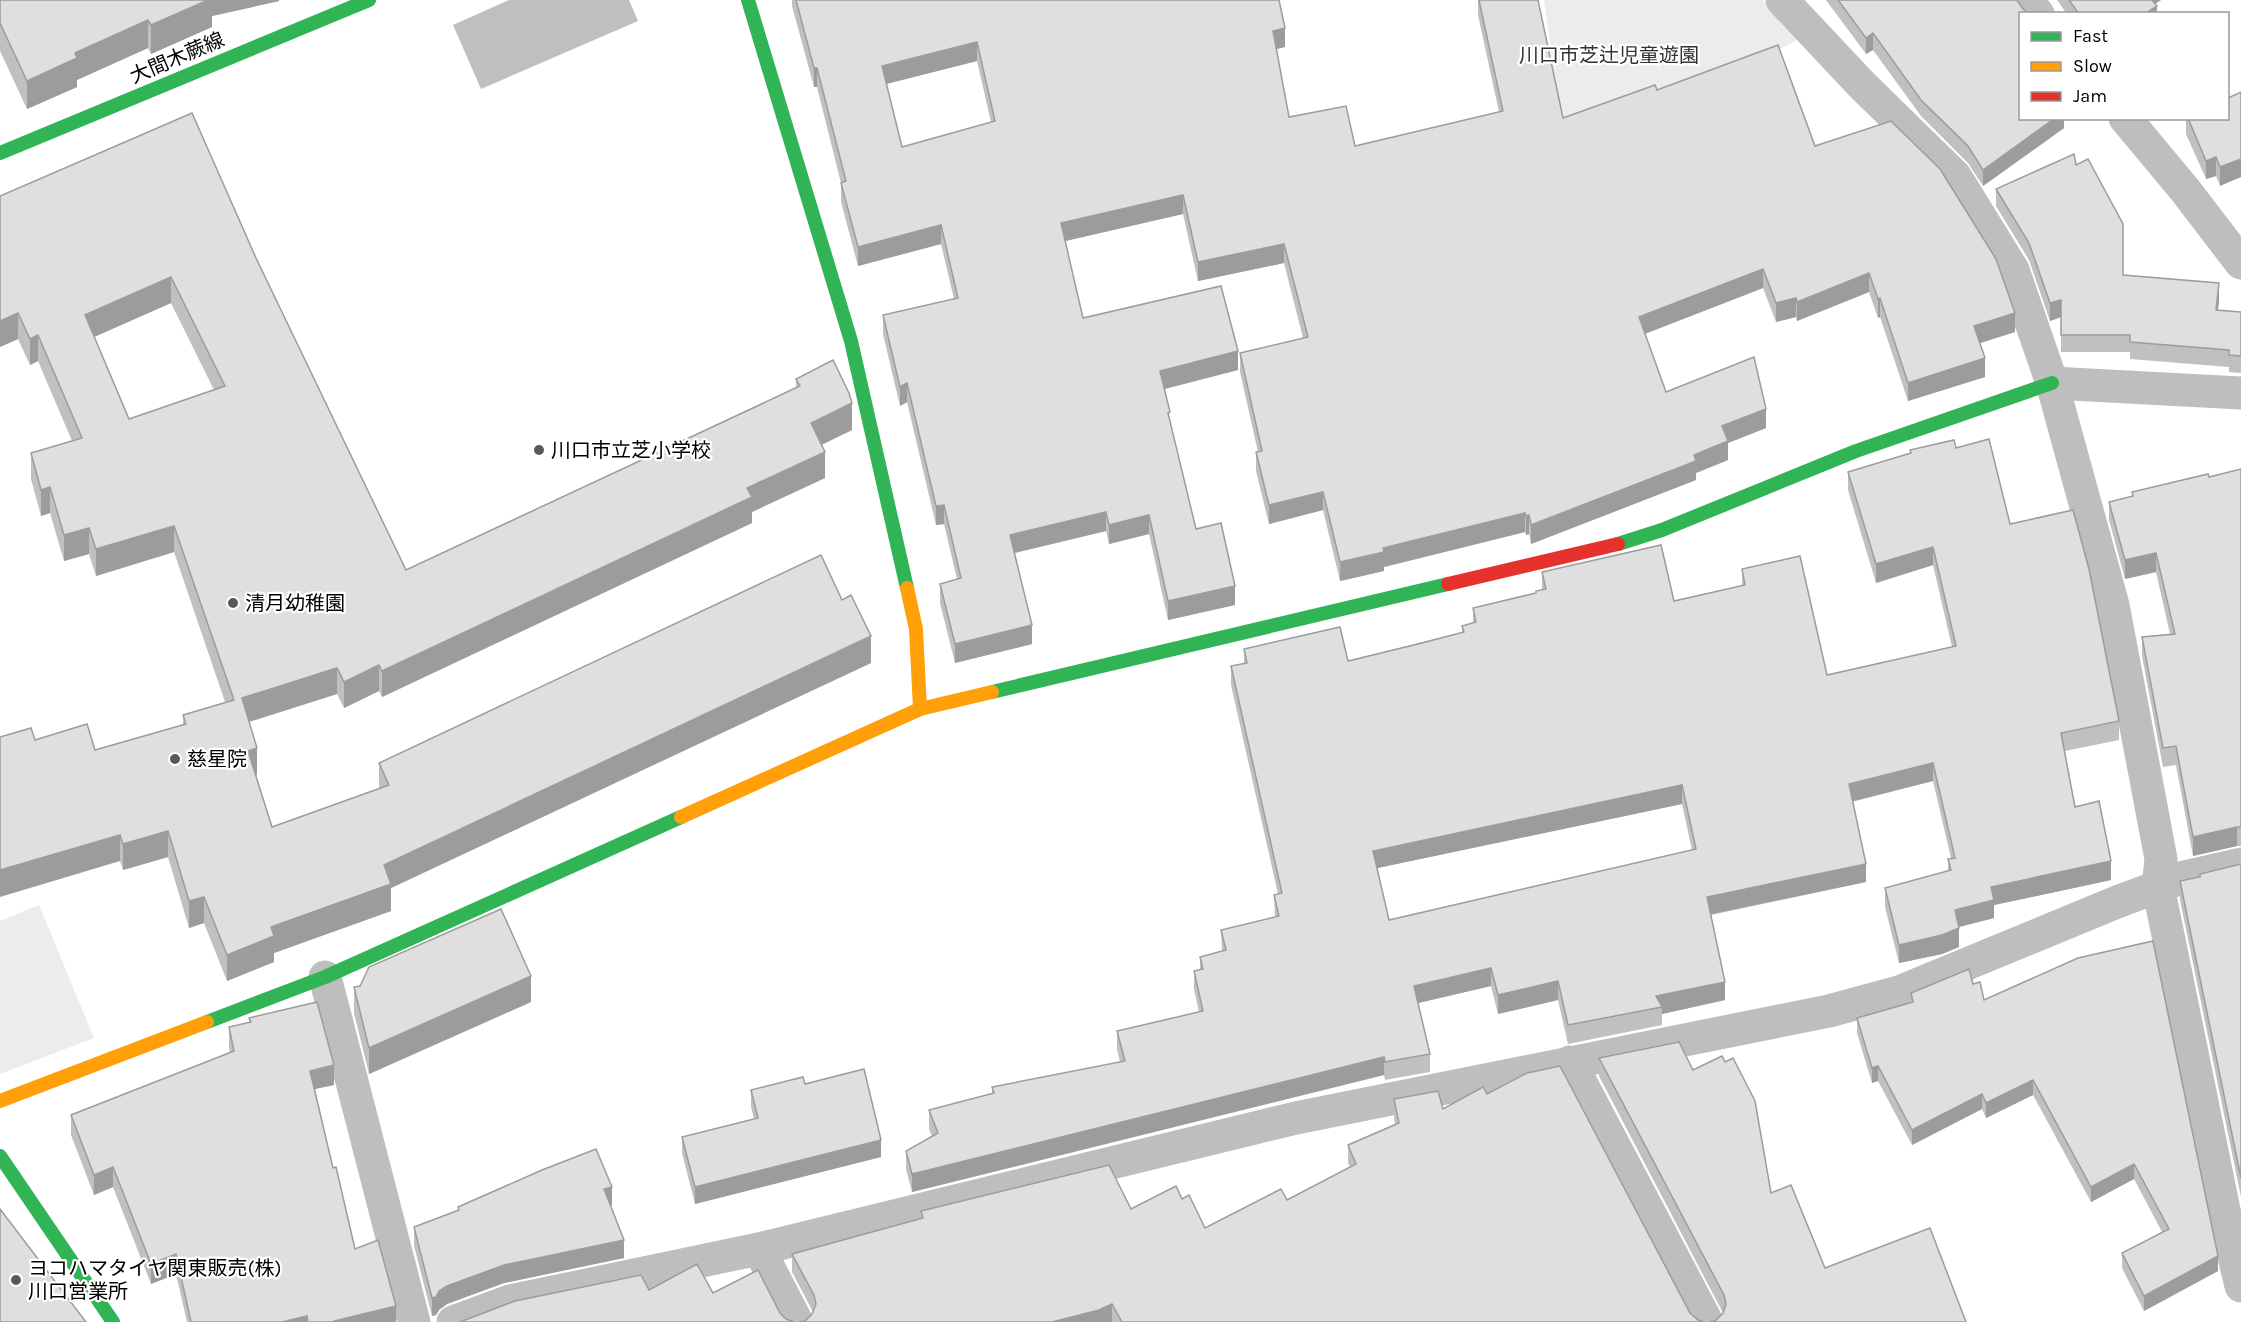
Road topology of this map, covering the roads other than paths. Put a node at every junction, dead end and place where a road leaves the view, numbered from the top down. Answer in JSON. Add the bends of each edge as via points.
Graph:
{"nodes":[{"id":1,"x":369,"y":0,"type":"edge"},
{"id":2,"x":748,"y":0,"type":"edge"},
{"id":3,"x":1782,"y":0,"type":"edge"},
{"id":4,"x":2026,"y":0,"type":"edge"},
{"id":5,"x":2036,"y":12,"type":"edge"},
{"id":6,"x":2127,"y":120,"type":"edge"},
{"id":7,"x":0,"y":153,"type":"edge"},
{"id":8,"x":2241,"y":263,"type":"edge"},
{"id":9,"x":2052,"y":383,"type":"junction"},
{"id":10,"x":2241,"y":393,"type":"edge"},
{"id":11,"x":920,"y":709,"type":"junction"},
{"id":12,"x":2241,"y":864,"type":"edge"},
{"id":13,"x":2158,"y":886,"type":"junction"},
{"id":14,"x":325,"y":977,"type":"junction"},
{"id":15,"x":1570,"y":1062,"type":"junction"},
{"id":16,"x":0,"y":1101,"type":"edge"},
{"id":17,"x":0,"y":1156,"type":"edge"},
{"id":18,"x":759,"y":1250,"type":"junction"},
{"id":19,"x":2241,"y":1286,"type":"edge"},
{"id":20,"x":113,"y":1322,"type":"edge"},
{"id":21,"x":414,"y":1322,"type":"edge"},
{"id":22,"x":453,"y":1322,"type":"edge"},
{"id":23,"x":797,"y":1322,"type":"edge"},
{"id":24,"x":1707,"y":1322,"type":"edge"}],
"edges":[{"from":1,"to":7,"type":"street","name":"大間木蕨線"},
{"from":2,"to":11,"type":"street","via":[[851,341],[916,629]]},
{"from":3,"to":9,"type":"street","via":[[1955,176],[2013,270]]},
{"from":4,"to":5,"type":"street"},
{"from":6,"to":8,"type":"street"},
{"from":9,"to":10,"type":"street"},
{"from":9,"to":11,"type":"street","via":[[1856,451],[1625,542]]},
{"from":9,"to":13,"type":"street","via":[[2113,605],[2161,859]]},
{"from":11,"to":14,"type":"street"},
{"from":12,"to":13,"type":"street"},
{"from":13,"to":15,"type":"street","via":[[1899,992],[1828,1011]]},
{"from":13,"to":19,"type":"street"},
{"from":14,"to":16,"type":"street"},
{"from":14,"to":21,"type":"street"},
{"from":15,"to":18,"type":"street","via":[[1296,1118]]},
{"from":15,"to":24,"type":"street"},
{"from":17,"to":20,"type":"street"},
{"from":18,"to":22,"type":"street","via":[[510,1301]]},
{"from":18,"to":23,"type":"street"}]}
